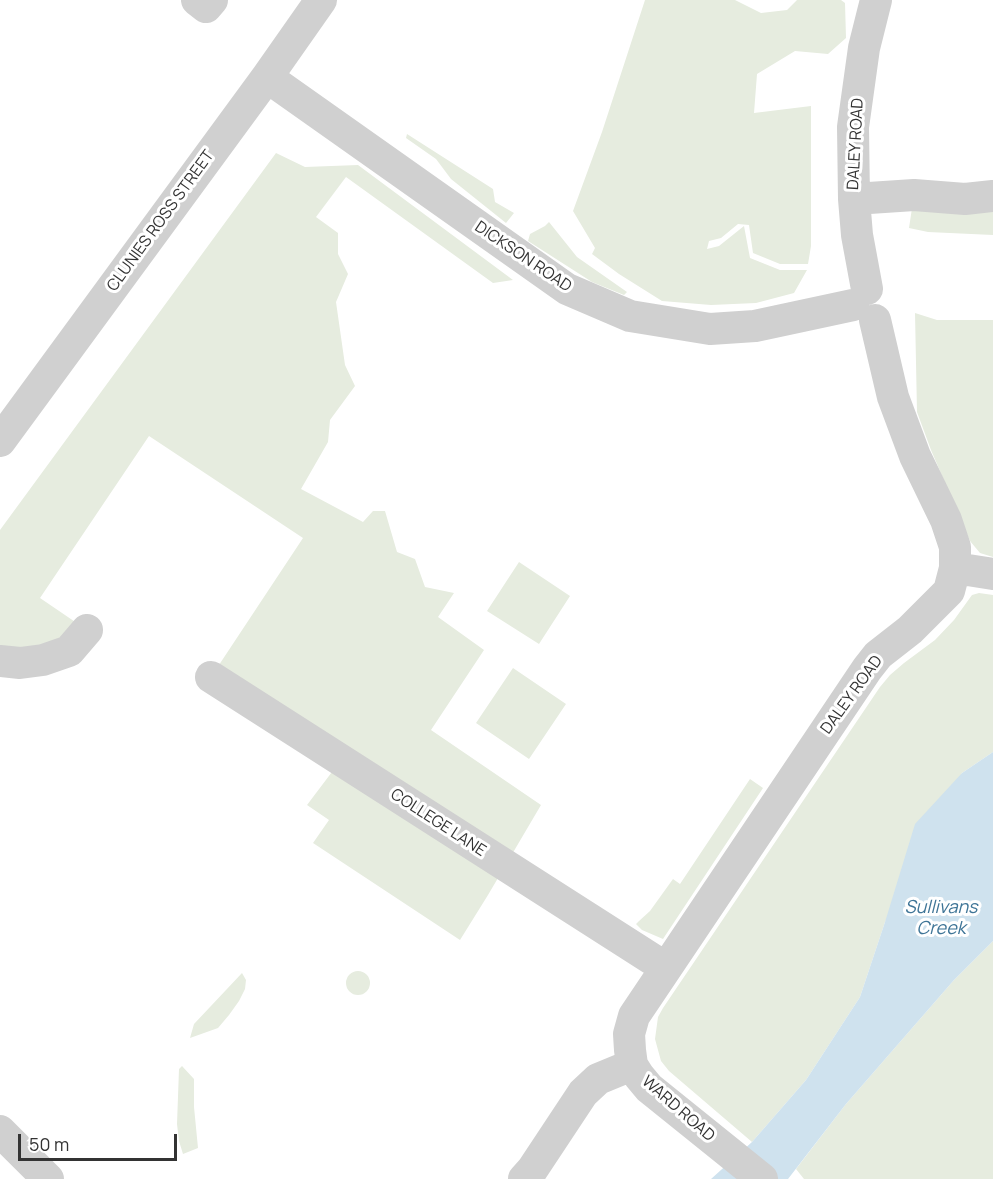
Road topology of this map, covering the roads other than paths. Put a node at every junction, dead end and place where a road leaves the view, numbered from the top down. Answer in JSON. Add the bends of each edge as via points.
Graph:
{"nodes":[{"id":1,"x":197,"y":0,"type":"edge"},
{"id":2,"x":212,"y":0,"type":"edge"},
{"id":3,"x":321,"y":0,"type":"edge"},
{"id":4,"x":876,"y":0,"type":"edge"},
{"id":5,"x":267,"y":77,"type":"junction"},
{"id":6,"x":993,"y":196,"type":"edge"},
{"id":7,"x":854,"y":199,"type":"junction"},
{"id":8,"x":865,"y":304,"type":"junction"},
{"id":9,"x":0,"y":441,"type":"edge"},
{"id":10,"x":955,"y":568,"type":"junction"},
{"id":11,"x":993,"y":574,"type":"edge"},
{"id":12,"x":87,"y":630,"type":"dead end"},
{"id":13,"x":0,"y":661,"type":"edge"},
{"id":14,"x":211,"y":677,"type":"dead end"},
{"id":15,"x":658,"y":979,"type":"junction"},
{"id":16,"x":632,"y":1065,"type":"junction"},
{"id":17,"x":0,"y":1131,"type":"edge"},
{"id":18,"x":48,"y":1179,"type":"edge"},
{"id":19,"x":524,"y":1179,"type":"edge"},
{"id":20,"x":762,"y":1179,"type":"edge"}],
"edges":[{"from":1,"to":2,"type":"street","via":[[206,7]]},
{"from":3,"to":5,"type":"street","name":"CLUNIES ROSS STREET"},
{"from":4,"to":7,"type":"street","name":"DALEY ROAD","via":[[864,48],[854,127]]},
{"from":5,"to":8,"type":"street","name":"DICKSON ROAD","via":[[567,289],[630,316],[710,329],[755,326]]},
{"from":5,"to":9,"type":"street","name":"CLUNIES ROSS STREET"},
{"from":6,"to":7,"type":"street"},
{"from":7,"to":8,"type":"street","name":"DALEY ROAD"},
{"from":8,"to":10,"type":"street","name":"DALEY ROAD","via":[[915,456],[946,520],[955,547]]},
{"from":10,"to":11,"type":"street"},
{"from":10,"to":15,"type":"street","name":"DALEY ROAD","via":[[949,591],[867,669]]},
{"from":12,"to":13,"type":"street","via":[[69,651],[43,660]]},
{"from":14,"to":15,"type":"street","name":"COLLEGE LANE"},
{"from":15,"to":16,"type":"street","name":"WARD ROAD","via":[[634,1016],[629,1034]]},
{"from":16,"to":19,"type":"street","via":[[598,1079],[584,1093]]},
{"from":16,"to":20,"type":"street","name":"WARD ROAD","via":[[650,1088]]},
{"from":17,"to":18,"type":"street"}]}
